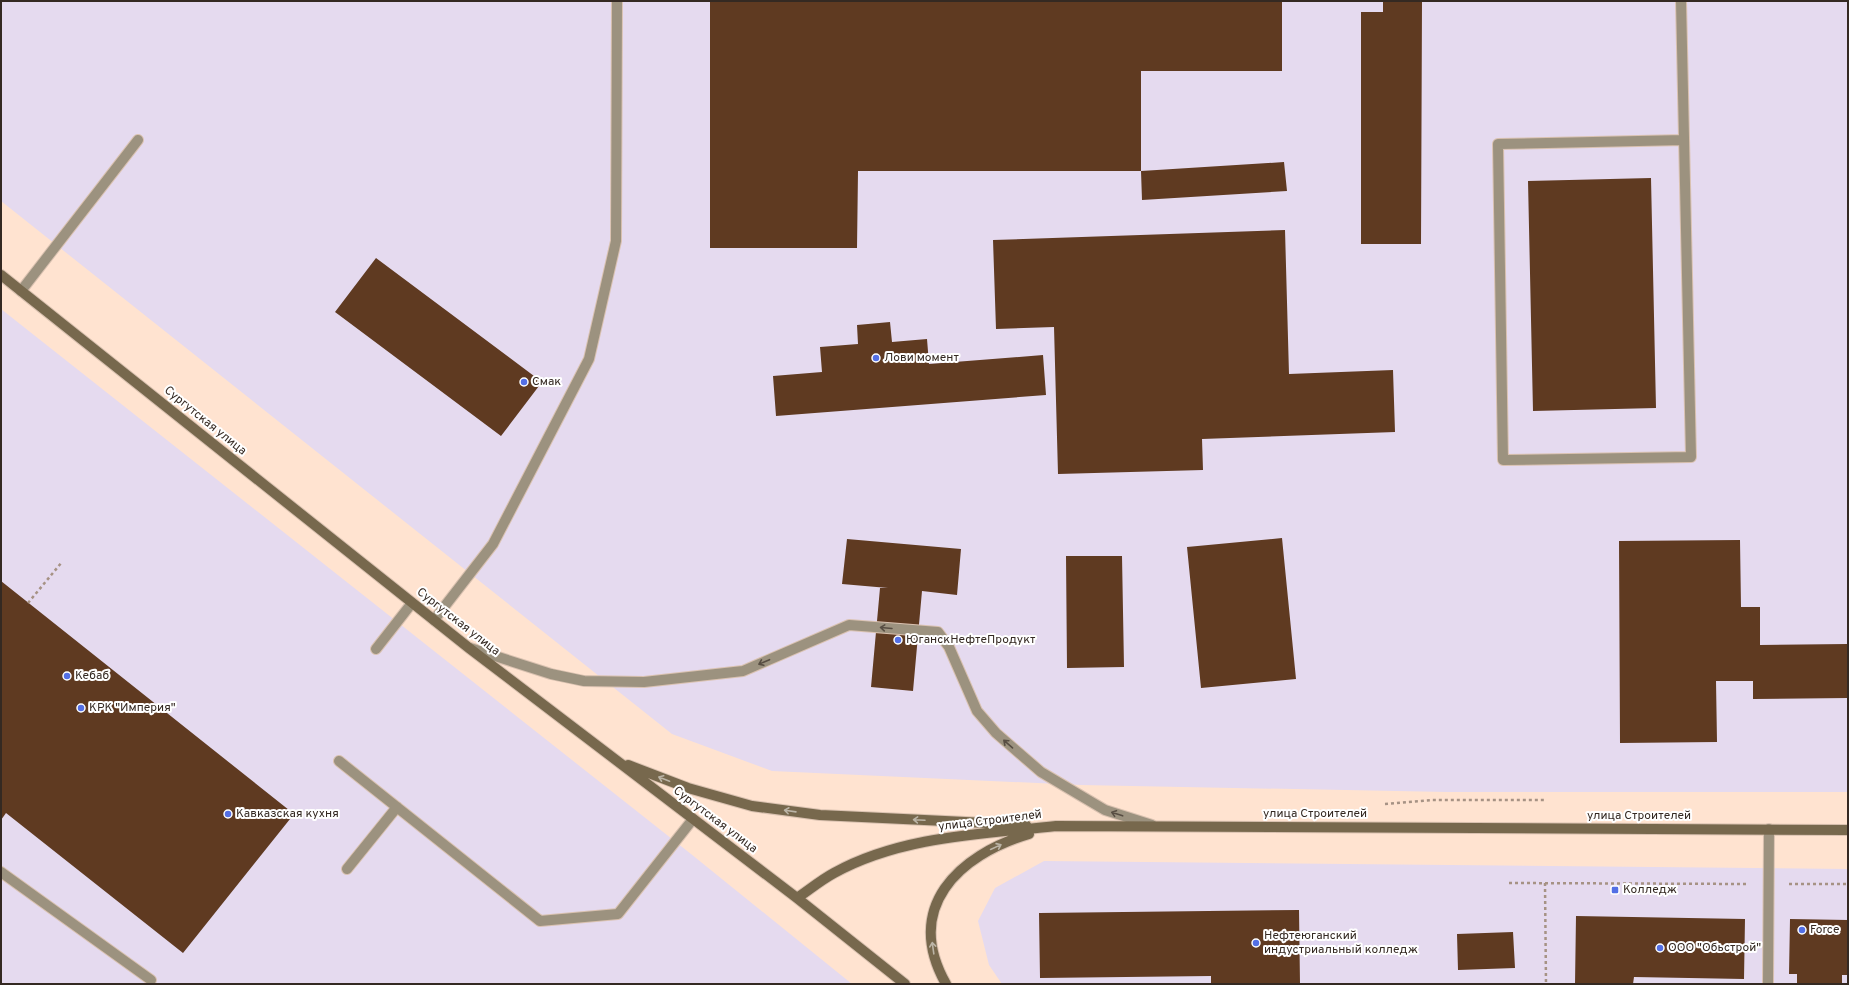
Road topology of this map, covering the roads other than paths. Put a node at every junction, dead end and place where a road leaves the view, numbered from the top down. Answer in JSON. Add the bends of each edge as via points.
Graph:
{"nodes":[{"id":1,"x":617,"y":1,"type":"edge"},
{"id":2,"x":1681,"y":1,"type":"edge"},
{"id":3,"x":138,"y":140,"type":"dead end"},
{"id":4,"x":1684,"y":140,"type":"junction"},
{"id":5,"x":1,"y":275,"type":"edge"},
{"id":6,"x":21,"y":291,"type":"junction"},
{"id":7,"x":412,"y":603,"type":"junction"},
{"id":8,"x":434,"y":620,"type":"junction"},
{"id":9,"x":469,"y":648,"type":"junction"},
{"id":10,"x":376,"y":649,"type":"dead end"},
{"id":11,"x":615,"y":760,"type":"junction"},
{"id":12,"x":339,"y":761,"type":"dead end"},
{"id":13,"x":397,"y":807,"type":"junction"},
{"id":14,"x":693,"y":819,"type":"junction"},
{"id":15,"x":1056,"y":826,"type":"junction"},
{"id":16,"x":1154,"y":826,"type":"junction"},
{"id":17,"x":1769,"y":829,"type":"junction"},
{"id":18,"x":1848,"y":830,"type":"edge"},
{"id":19,"x":347,"y":869,"type":"dead end"},
{"id":20,"x":1,"y":872,"type":"edge"},
{"id":21,"x":797,"y":898,"type":"junction"},
{"id":22,"x":151,"y":980,"type":"dead end"},
{"id":23,"x":905,"y":984,"type":"edge"},
{"id":24,"x":946,"y":984,"type":"edge"},
{"id":25,"x":1768,"y":984,"type":"edge"}],
"edges":[{"from":1,"to":8,"type":"lane","via":[[616,241],[589,359],[493,544]]},
{"from":2,"to":4,"type":"lane"},
{"from":3,"to":6,"type":"lane"},
{"from":4,"to":4,"type":"lane","via":[[1691,457],[1502,460],[1498,144]]},
{"from":5,"to":6,"type":"main road","name":"Сургутская улица"},
{"from":6,"to":7,"type":"main road","name":"Сургутская улица"},
{"from":7,"to":8,"type":"main road","name":"Сургутская улица"},
{"from":7,"to":10,"type":"lane"},
{"from":8,"to":9,"type":"main road","name":"Сургутская улица"},
{"from":9,"to":11,"type":"main road","name":"Сургутская улица"},
{"from":16,"to":9,"type":"lane","one_way":true,"via":[[1105,810],[1088,801],[1041,772],[996,733],[977,710],[950,647],[938,632],[849,625],[743,671],[644,682],[584,681],[551,674]]},
{"from":11,"to":14,"type":"main road","name":"Сургутская улица"},
{"from":15,"to":11,"type":"main road","one_way":true,"via":[[820,815],[752,806],[688,788]]},
{"from":12,"to":13,"type":"lane"},
{"from":13,"to":14,"type":"lane","via":[[540,921],[618,914]]},
{"from":13,"to":19,"type":"lane"},
{"from":14,"to":21,"type":"main road","name":"Сургутская улица"},
{"from":15,"to":16,"type":"main road","name":"улица Строителей"},
{"from":15,"to":21,"type":"main road","name":"улица Строителей","via":[[909,845],[870,856],[834,873]]},
{"from":24,"to":15,"type":"main road","one_way":true,"via":[[933,952],[930,923],[941,892],[962,868],[992,848]]},
{"from":16,"to":17,"type":"main road","name":"улица Строителей"},
{"from":17,"to":18,"type":"main road","name":"улица Строителей"},
{"from":17,"to":25,"type":"lane"},
{"from":20,"to":22,"type":"lane"},
{"from":21,"to":23,"type":"main road","name":"Сургутская улица"}]}
